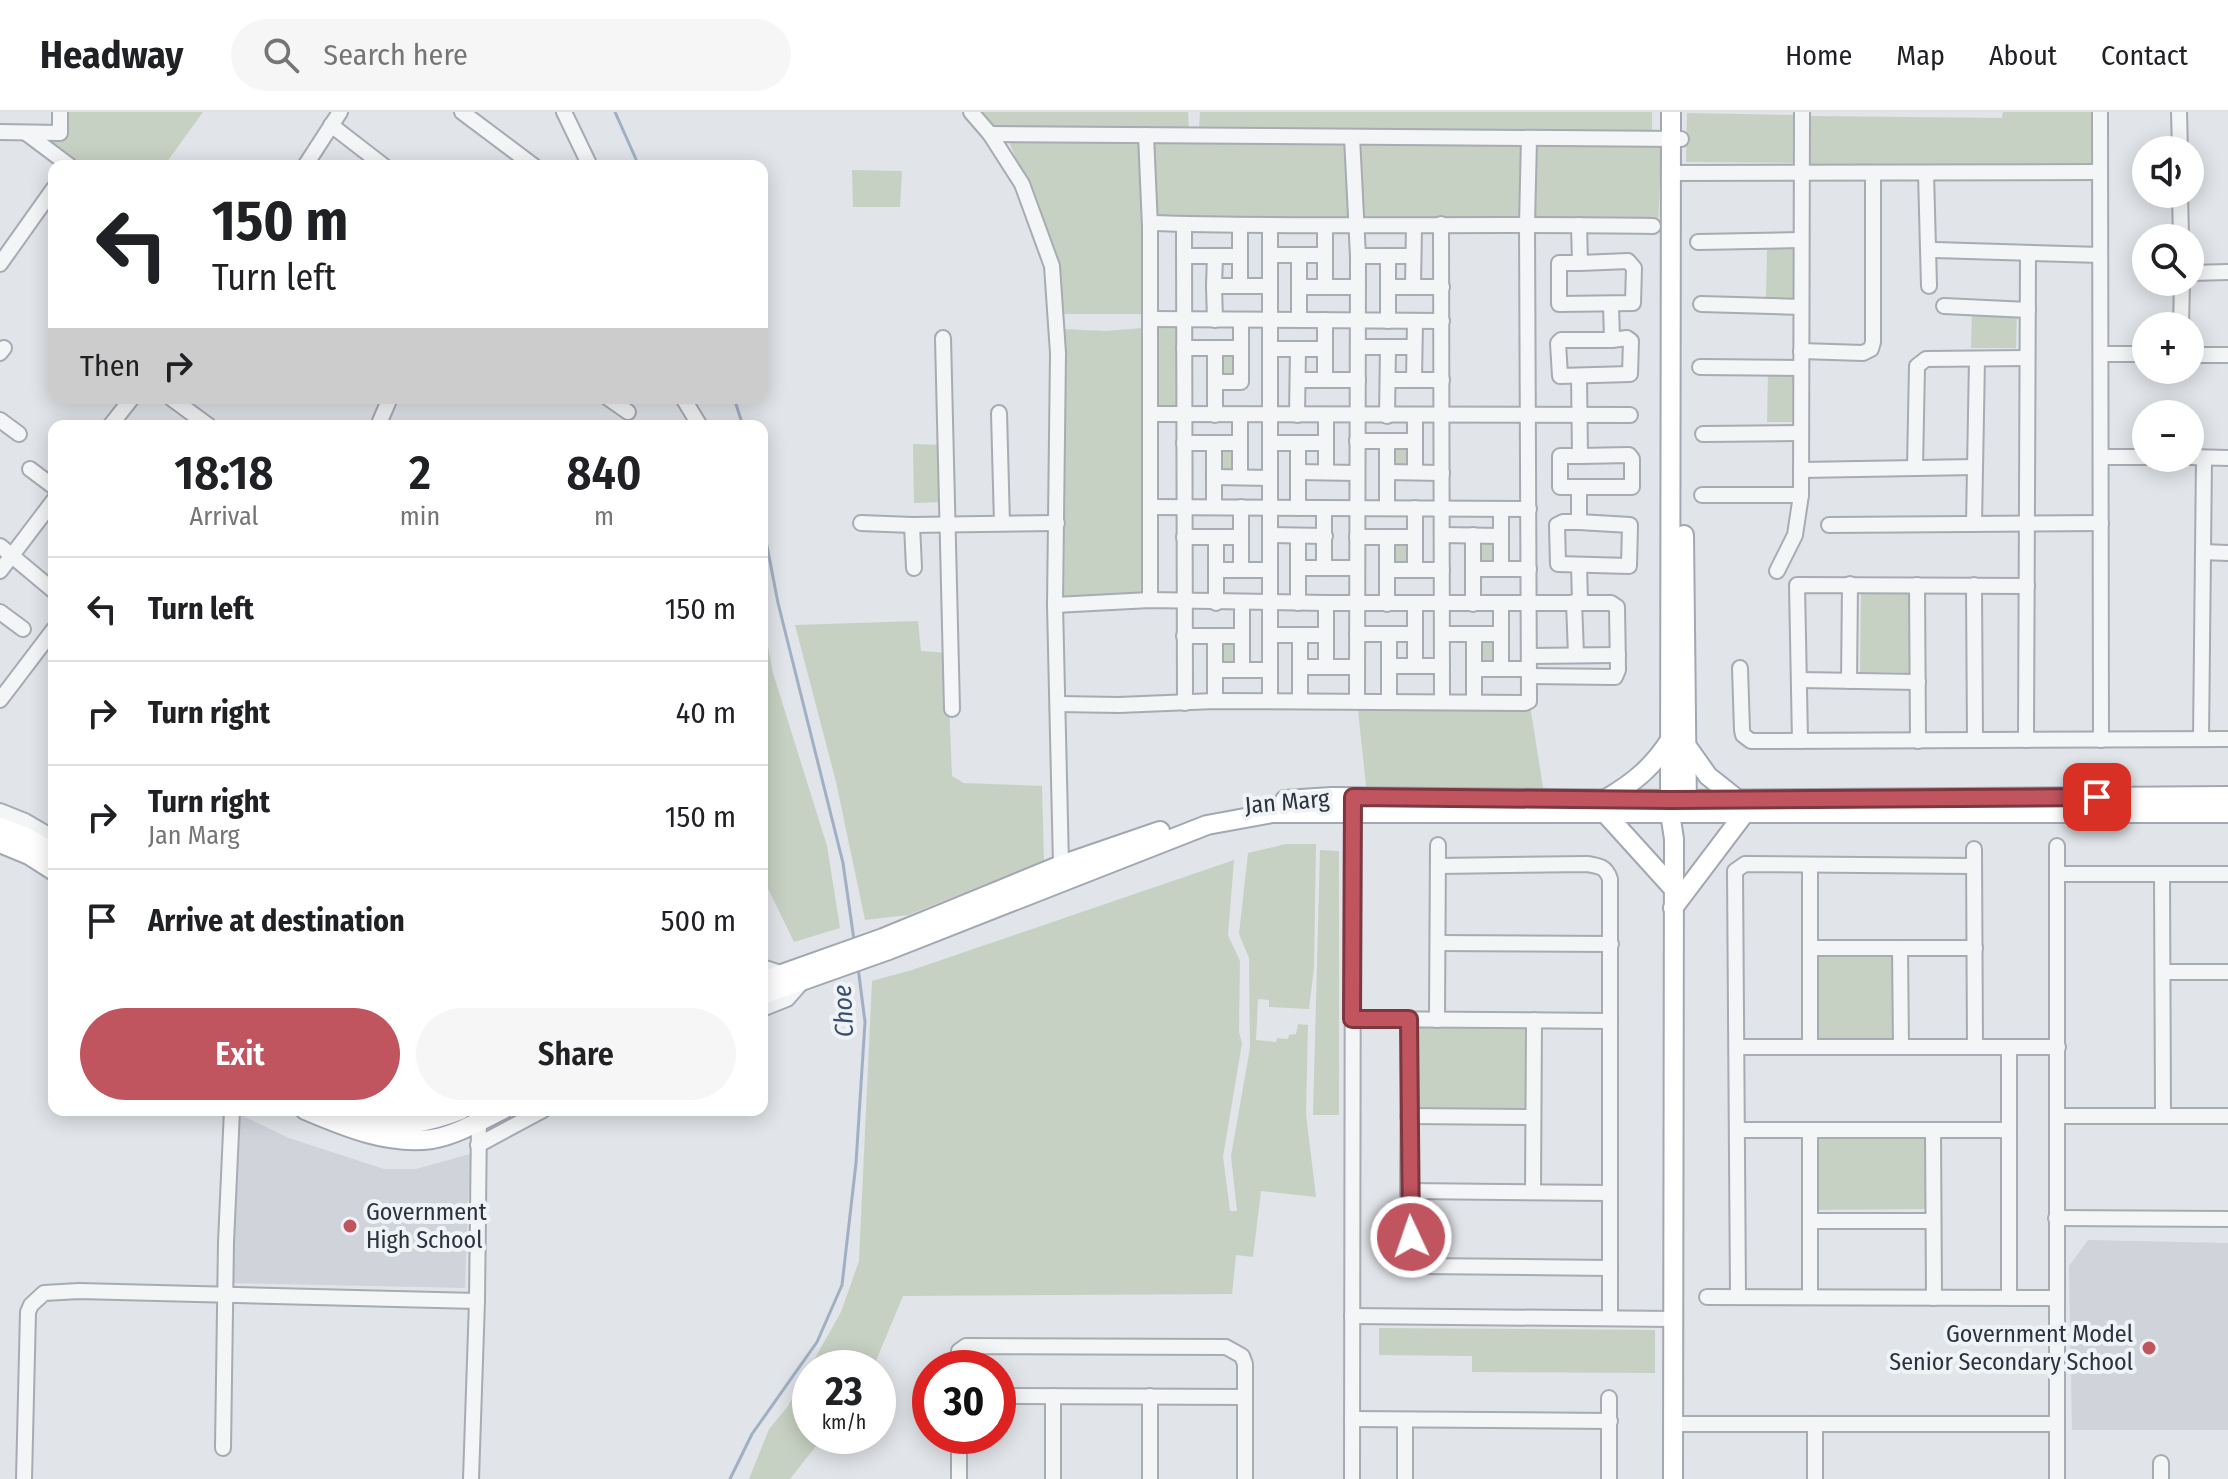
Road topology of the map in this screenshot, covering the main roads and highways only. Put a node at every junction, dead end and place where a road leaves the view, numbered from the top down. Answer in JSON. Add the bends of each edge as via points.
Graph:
{"nodes":[{"id":1,"x":1671,"y":112,"type":"edge"},
{"id":2,"x":1681,"y":112,"type":"edge"},
{"id":3,"x":1676,"y":139,"type":"junction"},
{"id":4,"x":1679,"y":741,"type":"junction"},
{"id":5,"x":2228,"y":796,"type":"edge"},
{"id":6,"x":1353,"y":804,"type":"junction"},
{"id":7,"x":1303,"y":805,"type":"junction"},
{"id":8,"x":1606,"y":806,"type":"junction"},
{"id":9,"x":1679,"y":806,"type":"junction"},
{"id":10,"x":1740,"y":806,"type":"junction"},
{"id":11,"x":2228,"y":813,"type":"edge"},
{"id":12,"x":0,"y":827,"type":"edge"},
{"id":13,"x":0,"y":843,"type":"edge"},
{"id":14,"x":48,"y":850,"type":"edge"},
{"id":15,"x":48,"y":867,"type":"edge"},
{"id":16,"x":1672,"y":887,"type":"junction"},
{"id":17,"x":1673,"y":908,"type":"junction"},
{"id":18,"x":884,"y":944,"type":"junction"},
{"id":19,"x":825,"y":966,"type":"junction"},
{"id":20,"x":768,"y":979,"type":"edge"},
{"id":21,"x":768,"y":993,"type":"edge"},
{"id":22,"x":322,"y":1116,"type":"edge"},
{"id":23,"x":360,"y":1116,"type":"edge"},
{"id":24,"x":445,"y":1116,"type":"edge"},
{"id":25,"x":489,"y":1116,"type":"edge"},
{"id":26,"x":1673,"y":1479,"type":"edge"}],
"edges":[{"from":1,"to":3,"type":"main road"},
{"from":2,"to":3,"type":"main road"},
{"from":3,"to":4,"type":"main road"},
{"from":4,"to":8,"type":"main road"},
{"from":4,"to":9,"type":"main road"},
{"from":4,"to":10,"type":"main road"},
{"from":5,"to":10,"type":"main road"},
{"from":6,"to":7,"type":"main road","name":"Jan Marg"},
{"from":6,"to":7,"type":"main road","name":"Jan Marg","via":[[1333,812]]},
{"from":6,"to":8,"type":"main road","name":"Jan Marg"},
{"from":7,"to":18,"type":"main road","name":"Jan Marg","via":[[1207,825]]},
{"from":7,"to":18,"type":"main road","name":"Jan Marg","via":[[1242,805],[1211,813],[1061,865]]},
{"from":8,"to":9,"type":"main road","name":"Jan Marg"},
{"from":8,"to":16,"type":"main road"},
{"from":9,"to":10,"type":"main road","name":"Jan Marg"},
{"from":9,"to":16,"type":"main road"},
{"from":10,"to":11,"type":"main road"},
{"from":10,"to":17,"type":"main road"},
{"from":12,"to":14,"type":"main road"},
{"from":13,"to":15,"type":"main road"},
{"from":16,"to":17,"type":"main road"},
{"from":17,"to":26,"type":"main road"},
{"from":18,"to":19,"type":"main road","name":"Jan Marg"},
{"from":19,"to":20,"type":"main road","name":"Jan Marg"},
{"from":19,"to":21,"type":"main road","name":"Jan Marg","via":[[803,981]]},
{"from":22,"to":25,"type":"main road","via":[[383,1138],[432,1139]]},
{"from":23,"to":24,"type":"main road","via":[[398,1125]]}]}
